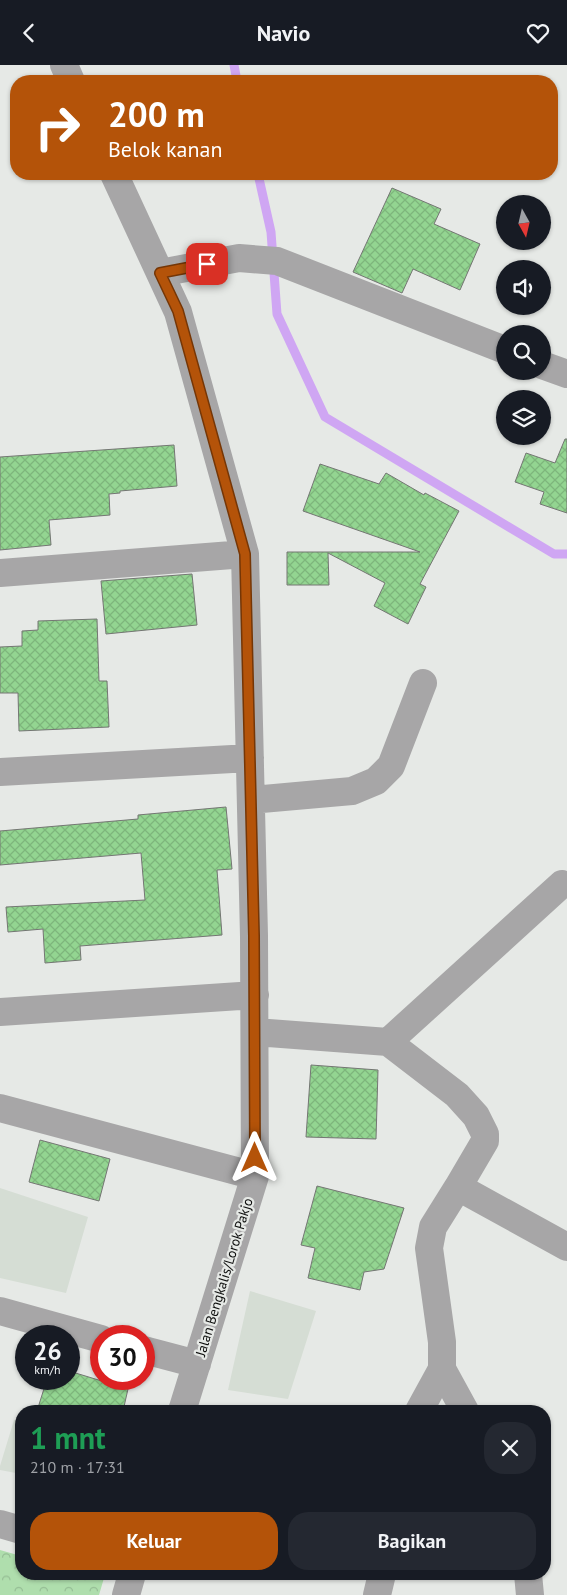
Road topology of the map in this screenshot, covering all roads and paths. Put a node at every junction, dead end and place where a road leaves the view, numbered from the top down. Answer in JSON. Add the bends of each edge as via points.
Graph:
{"nodes":[{"id":1,"x":117,"y":180,"type":"edge"},
{"id":2,"x":160,"y":273,"type":"junction"},
{"id":3,"x":496,"y":346,"type":"edge"},
{"id":4,"x":551,"y":368,"type":"edge"},
{"id":5,"x":567,"y":374,"type":"edge"},
{"id":6,"x":245,"y":554,"type":"junction"},
{"id":7,"x":0,"y":573,"type":"edge"},
{"id":8,"x":423,"y":683,"type":"dead end"},
{"id":9,"x":250,"y":758,"type":"junction"},
{"id":10,"x":0,"y":772,"type":"edge"},
{"id":11,"x":251,"y":800,"type":"junction"},
{"id":12,"x":562,"y":884,"type":"dead end"},
{"id":13,"x":255,"y":995,"type":"junction"},
{"id":14,"x":0,"y":1012,"type":"edge"},
{"id":15,"x":255,"y":1032,"type":"junction"},
{"id":16,"x":388,"y":1042,"type":"junction"},
{"id":17,"x":0,"y":1108,"type":"edge"},
{"id":18,"x":255,"y":1176,"type":"junction"},
{"id":19,"x":458,"y":1187,"type":"junction"},
{"id":20,"x":567,"y":1247,"type":"edge"},
{"id":21,"x":0,"y":1311,"type":"edge"},
{"id":22,"x":90,"y":1336,"type":"edge"},
{"id":23,"x":155,"y":1353,"type":"edge"},
{"id":24,"x":197,"y":1365,"type":"junction"},
{"id":25,"x":442,"y":1369,"type":"junction"},
{"id":26,"x":184,"y":1405,"type":"edge"},
{"id":27,"x":422,"y":1405,"type":"edge"},
{"id":28,"x":462,"y":1405,"type":"edge"},
{"id":29,"x":0,"y":1524,"type":"edge"},
{"id":30,"x":15,"y":1528,"type":"edge"},
{"id":31,"x":130,"y":1580,"type":"edge"},
{"id":32,"x":381,"y":1580,"type":"edge"},
{"id":33,"x":529,"y":1580,"type":"edge"},
{"id":34,"x":126,"y":1595,"type":"edge"},
{"id":35,"x":377,"y":1595,"type":"edge"},
{"id":36,"x":530,"y":1595,"type":"edge"}],
"edges":[{"from":1,"to":2,"type":"street","name":"Jalan Bengkalis/Lorok Pakjo"},
{"from":2,"to":3,"type":"street","via":[[239,258],[277,261]]},
{"from":2,"to":6,"type":"street","name":"Jalan Bengkalis/Lorok Pakjo","via":[[178,311]]},
{"from":4,"to":5,"type":"street"},
{"from":6,"to":7,"type":"street"},
{"from":6,"to":9,"type":"street","name":"Jalan Bengkalis/Lorok Pakjo"},
{"from":8,"to":11,"type":"street","via":[[391,767],[376,781],[352,791]]},
{"from":9,"to":10,"type":"street"},
{"from":9,"to":11,"type":"street","name":"Jalan Bengkalis/Lorok Pakjo"},
{"from":11,"to":13,"type":"street","name":"Jalan Bengkalis/Lorok Pakjo"},
{"from":12,"to":16,"type":"street"},
{"from":13,"to":14,"type":"street"},
{"from":13,"to":15,"type":"street","name":"Jalan Bengkalis/Lorok Pakjo"},
{"from":15,"to":16,"type":"street"},
{"from":15,"to":18,"type":"street","name":"Jalan Bengkalis/Lorok Pakjo"},
{"from":16,"to":19,"type":"street","via":[[457,1095],[476,1116],[485,1134],[485,1141]]},
{"from":17,"to":18,"type":"street"},
{"from":18,"to":24,"type":"street","name":"Jalan Bengkalis/Lorok Pakjo"},
{"from":19,"to":20,"type":"street"},
{"from":19,"to":25,"type":"street","via":[[433,1227],[429,1247],[442,1342]]},
{"from":21,"to":22,"type":"street"},
{"from":23,"to":24,"type":"street"},
{"from":24,"to":26,"type":"street","name":"Jalan Bengkalis/Lorok Pakjo"},
{"from":25,"to":27,"type":"street"},
{"from":25,"to":28,"type":"street"},
{"from":29,"to":30,"type":"street"},
{"from":31,"to":34,"type":"street"},
{"from":32,"to":35,"type":"street"},
{"from":33,"to":36,"type":"street"}]}
